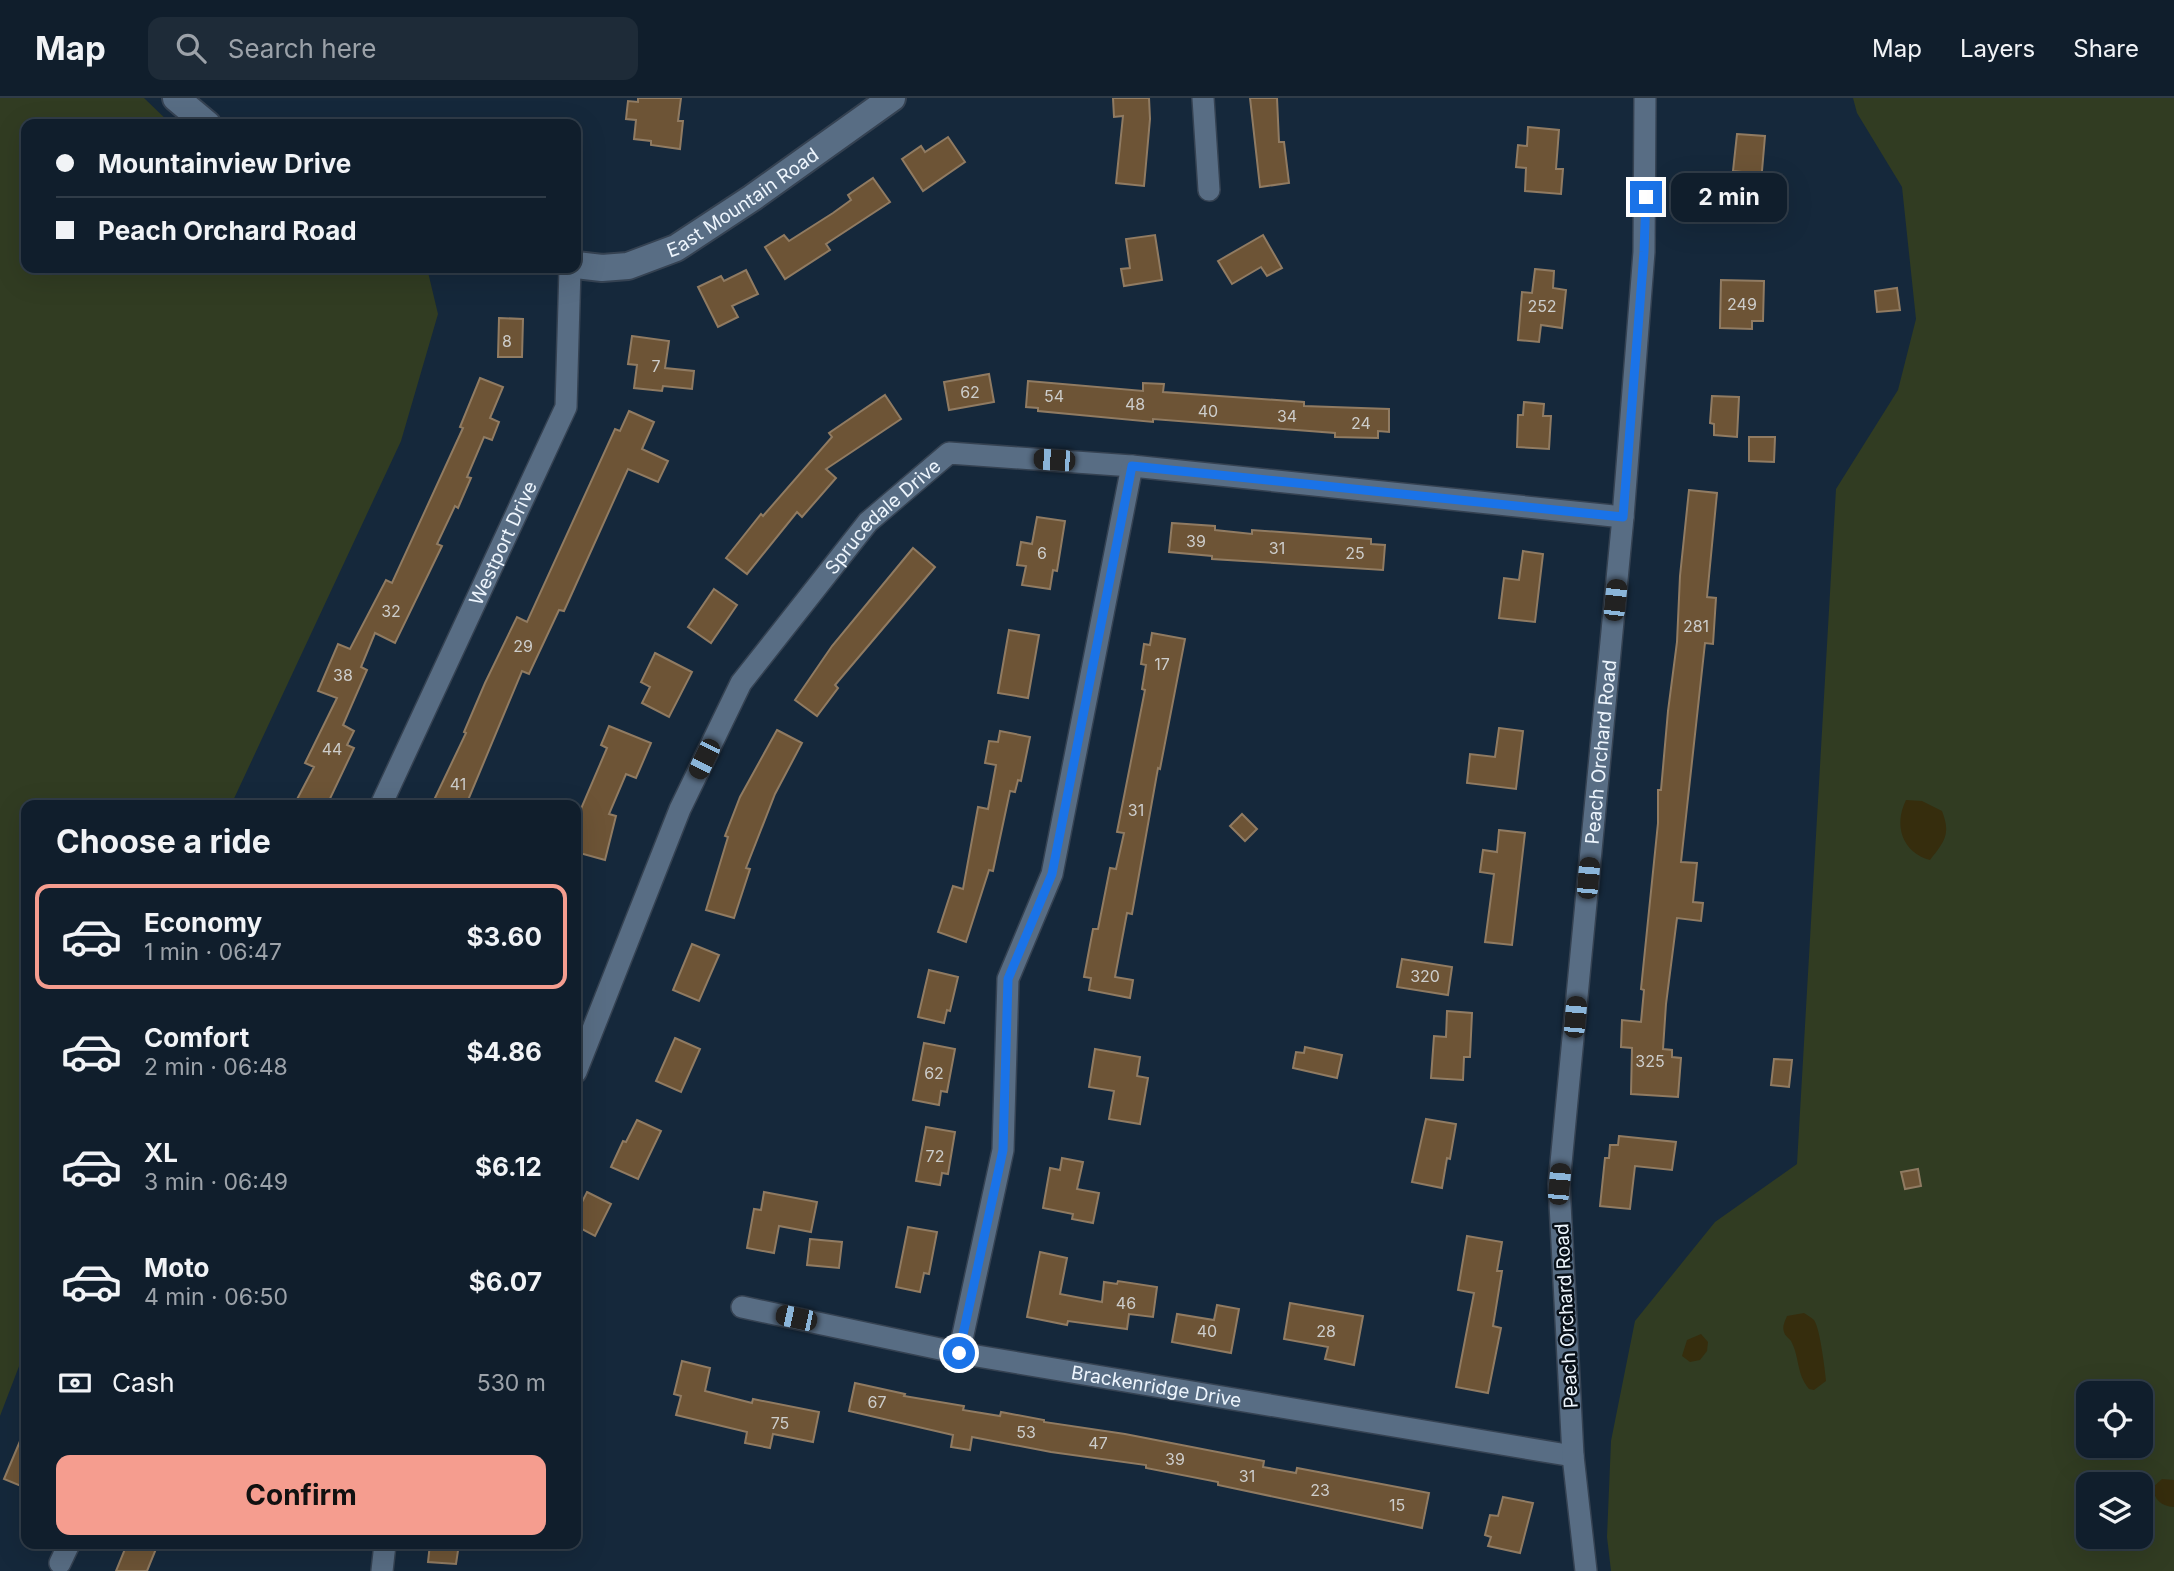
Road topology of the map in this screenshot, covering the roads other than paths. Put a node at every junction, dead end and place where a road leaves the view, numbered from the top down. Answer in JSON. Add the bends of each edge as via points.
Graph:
{"nodes":[{"id":1,"x":176,"y":98,"type":"edge"},
{"id":2,"x":892,"y":98,"type":"edge"},
{"id":3,"x":1203,"y":98,"type":"edge"},
{"id":4,"x":1645,"y":98,"type":"edge"},
{"id":5,"x":201,"y":119,"type":"edge"},
{"id":6,"x":1209,"y":190,"type":"dead end"},
{"id":7,"x":581,"y":265,"type":"edge"},
{"id":8,"x":570,"y":273,"type":"edge"},
{"id":9,"x":1132,"y":466,"type":"junction"},
{"id":10,"x":1623,"y":517,"type":"junction"},
{"id":11,"x":382,"y":800,"type":"edge"},
{"id":12,"x":581,"y":1059,"type":"edge"},
{"id":13,"x":742,"y":1307,"type":"dead end"},
{"id":14,"x":959,"y":1353,"type":"junction"},
{"id":15,"x":1573,"y":1455,"type":"junction"},
{"id":16,"x":384,"y":1549,"type":"edge"},
{"id":17,"x":382,"y":1571,"type":"edge"},
{"id":18,"x":1587,"y":1571,"type":"edge"}],
"edges":[{"from":1,"to":5,"type":"street"},
{"from":2,"to":7,"type":"street","name":"East Mountain Road","via":[[676,248],[619,267]]},
{"from":3,"to":6,"type":"street"},
{"from":4,"to":10,"type":"street","name":"Peach Orchard Road","via":[[1644,252]]},
{"from":8,"to":11,"type":"street","name":"Westport Drive","via":[[566,407]]},
{"from":9,"to":10,"type":"street","name":"Sprucedale Drive"},
{"from":9,"to":12,"type":"street","name":"Sprucedale Drive","via":[[949,453],[868,522],[741,683],[680,809]]},
{"from":9,"to":14,"type":"street","via":[[1052,874],[1008,979],[1003,1150]]},
{"from":10,"to":15,"type":"street","name":"Peach Orchard Road","via":[[1559,1184]]},
{"from":13,"to":14,"type":"street","name":"Brackenridge Drive"},
{"from":14,"to":15,"type":"street","name":"Brackenridge Drive"},
{"from":15,"to":18,"type":"street","name":"Peach Orchard Road"},
{"from":16,"to":17,"type":"street"}]}
